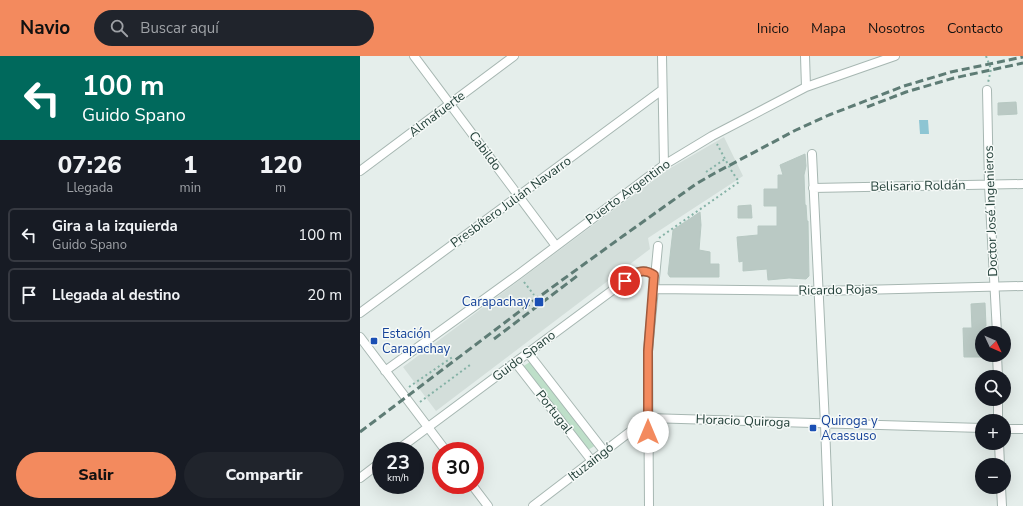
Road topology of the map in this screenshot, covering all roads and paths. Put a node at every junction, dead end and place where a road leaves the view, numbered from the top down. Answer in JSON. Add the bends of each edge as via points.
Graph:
{"nodes":[{"id":1,"x":414,"y":56,"type":"edge"},
{"id":2,"x":514,"y":56,"type":"edge"},
{"id":3,"x":662,"y":56,"type":"edge"},
{"id":4,"x":805,"y":56,"type":"edge"},
{"id":5,"x":895,"y":56,"type":"edge"},
{"id":6,"x":986,"y":56,"type":"edge"},
{"id":7,"x":806,"y":86,"type":"junction"},
{"id":8,"x":662,"y":90,"type":"junction"},
{"id":9,"x":987,"y":90,"type":"joint"},
{"id":10,"x":449,"y":104,"type":"junction"},
{"id":11,"x":712,"y":136,"type":"junction"},
{"id":12,"x":812,"y":154,"type":"dead end"},
{"id":13,"x":725,"y":159,"type":"junction"},
{"id":14,"x":664,"y":165,"type":"junction"},
{"id":15,"x":360,"y":172,"type":"edge"},
{"id":16,"x":706,"y":172,"type":"dead end"},
{"id":17,"x":989,"y":184,"type":"junction"},
{"id":18,"x":1023,"y":184,"type":"edge"},
{"id":19,"x":813,"y":188,"type":"junction"},
{"id":20,"x":519,"y":197,"type":"junction"},
{"id":21,"x":556,"y":246,"type":"junction"},
{"id":22,"x":658,"y":246,"type":"joint"},
{"id":23,"x":519,"y":274,"type":"junction"},
{"id":24,"x":654,"y":275,"type":"junction"},
{"id":25,"x":1023,"y":286,"type":"edge"},
{"id":26,"x":994,"y":287,"type":"junction"},
{"id":27,"x":653,"y":290,"type":"junction"},
{"id":28,"x":819,"y":291,"type":"junction"},
{"id":29,"x":534,"y":295,"type":"dead end"},
{"id":30,"x":360,"y":314,"type":"edge"},
{"id":31,"x":997,"y":326,"type":"edge"},
{"id":32,"x":360,"y":337,"type":"edge"},
{"id":33,"x":528,"y":353,"type":"junction"},
{"id":34,"x":454,"y":356,"type":"dead end"},
{"id":35,"x":515,"y":362,"type":"junction"},
{"id":36,"x":470,"y":365,"type":"dead end"},
{"id":37,"x":385,"y":371,"type":"junction"},
{"id":38,"x":401,"y":392,"type":"junction"},
{"id":39,"x":412,"y":407,"type":"junction"},
{"id":40,"x":648,"y":418,"type":"junction"},
{"id":41,"x":825,"y":424,"type":"junction"},
{"id":42,"x":428,"y":427,"type":"junction"},
{"id":43,"x":975,"y":428,"type":"edge"},
{"id":44,"x":1011,"y":429,"type":"edge"},
{"id":45,"x":1023,"y":429,"type":"edge"},
{"id":46,"x":408,"y":442,"type":"edge"},
{"id":47,"x":439,"y":442,"type":"edge"},
{"id":48,"x":604,"y":451,"type":"junction"},
{"id":49,"x":592,"y":461,"type":"junction"},
{"id":50,"x":372,"y":469,"type":"edge"},
{"id":51,"x":360,"y":478,"type":"edge"},
{"id":52,"x":479,"y":494,"type":"edge"},
{"id":53,"x":1001,"y":494,"type":"edge"},
{"id":54,"x":488,"y":506,"type":"edge"},
{"id":55,"x":533,"y":506,"type":"edge"},
{"id":56,"x":649,"y":506,"type":"edge"},
{"id":57,"x":828,"y":506,"type":"edge"},
{"id":58,"x":1002,"y":506,"type":"edge"}],
"edges":[{"from":1,"to":10,"type":"street","name":"Cabildo"},
{"from":2,"to":10,"type":"street","name":"Almafuerte"},
{"from":3,"to":8,"type":"street"},
{"from":4,"to":7,"type":"street"},
{"from":5,"to":7,"type":"street","name":"Puerto Argentino"},
{"from":6,"to":9,"type":"path","via":[[991,70]]},
{"from":7,"to":11,"type":"street","name":"Puerto Argentino"},
{"from":8,"to":14,"type":"street"},
{"from":8,"to":20,"type":"street","name":"Presbítero Julián Navarro"},
{"from":9,"to":17,"type":"street","name":"Doctor José Ingenieros"},
{"from":10,"to":15,"type":"street","name":"Almafuerte"},
{"from":10,"to":20,"type":"street","name":"Cabildo"},
{"from":11,"to":13,"type":"path"},
{"from":11,"to":14,"type":"street","name":"Puerto Argentino"},
{"from":12,"to":19,"type":"street"},
{"from":13,"to":16,"type":"path"},
{"from":13,"to":22,"type":"path","via":[[739,182],[657,239]]},
{"from":14,"to":21,"type":"street","name":"Puerto Argentino"},
{"from":17,"to":18,"type":"street","name":"Belisario Roldán"},
{"from":17,"to":19,"type":"street","name":"Belisario Roldán"},
{"from":17,"to":26,"type":"street","name":"Doctor José Ingenieros"},
{"from":19,"to":28,"type":"street"},
{"from":20,"to":21,"type":"street","name":"Cabildo"},
{"from":20,"to":30,"type":"street","name":"Presbítero Julián Navarro"},
{"from":21,"to":23,"type":"street","name":"Puerto Argentino"},
{"from":22,"to":24,"type":"street"},
{"from":23,"to":29,"type":"path"},
{"from":23,"to":37,"type":"street","name":"Puerto Argentino"},
{"from":24,"to":27,"type":"street"},
{"from":24,"to":33,"type":"street","name":"Guido Spano","via":[[644,271],[637,272]]},
{"from":25,"to":26,"type":"street","name":"Ricardo Rojas"},
{"from":26,"to":28,"type":"street","name":"Ricardo Rojas"},
{"from":26,"to":31,"type":"street","name":"Doctor José Ingenieros"},
{"from":27,"to":28,"type":"street","name":"Ricardo Rojas"},
{"from":27,"to":40,"type":"street","via":[[648,351]]},
{"from":28,"to":41,"type":"street"},
{"from":32,"to":37,"type":"street"},
{"from":33,"to":35,"type":"street","name":"Guido Spano"},
{"from":33,"to":48,"type":"street","name":"Portugal"},
{"from":34,"to":38,"type":"path"},
{"from":35,"to":42,"type":"street","name":"Guido Spano"},
{"from":35,"to":49,"type":"street","name":"Portugal"},
{"from":36,"to":39,"type":"path"},
{"from":37,"to":38,"type":"street"},
{"from":38,"to":39,"type":"street"},
{"from":39,"to":42,"type":"street"},
{"from":40,"to":41,"type":"street","name":"Horacio Quiroga"},
{"from":40,"to":48,"type":"street","name":"Ituzaingó"},
{"from":40,"to":56,"type":"street"},
{"from":41,"to":43,"type":"street","name":"Horacio Quiroga"},
{"from":41,"to":57,"type":"street"},
{"from":42,"to":46,"type":"street","name":"Guido Spano"},
{"from":42,"to":47,"type":"street"},
{"from":44,"to":45,"type":"street"},
{"from":48,"to":49,"type":"street","name":"Ituzaingó"},
{"from":49,"to":55,"type":"street","name":"Ituzaingó"},
{"from":50,"to":51,"type":"street"},
{"from":52,"to":54,"type":"street"},
{"from":53,"to":58,"type":"street"}]}
